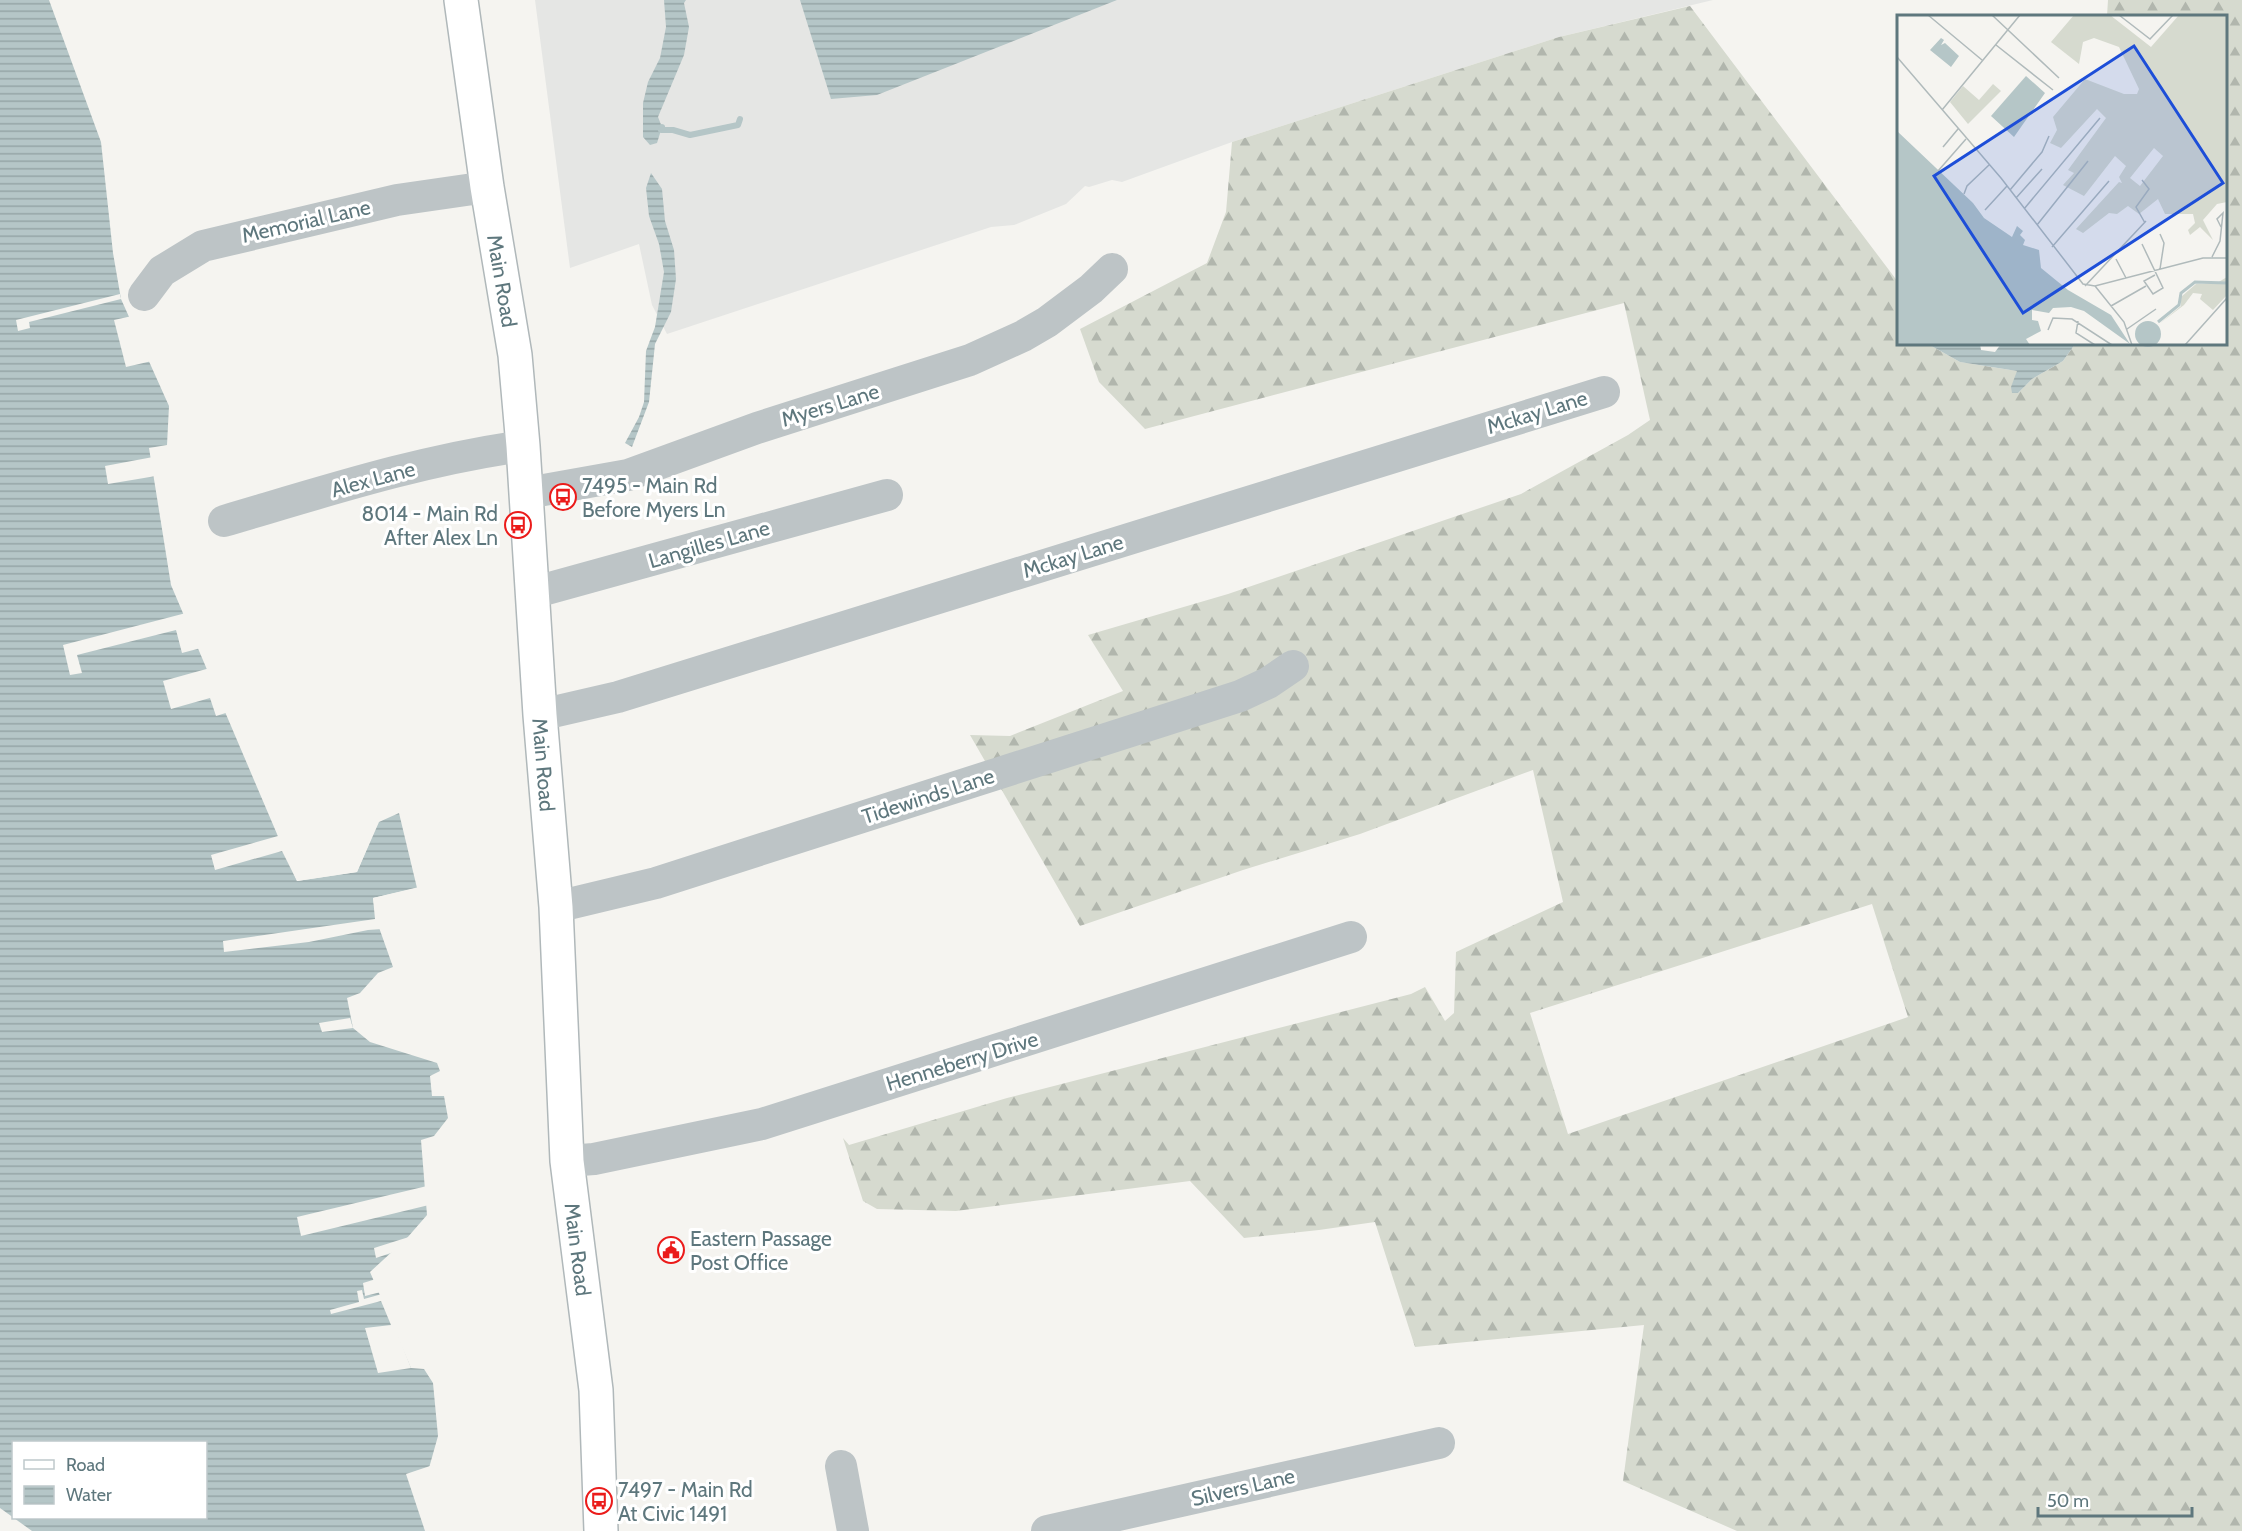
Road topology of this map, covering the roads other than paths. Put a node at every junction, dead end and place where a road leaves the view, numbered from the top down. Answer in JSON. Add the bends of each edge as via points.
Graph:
{"nodes":[{"id":1,"x":461,"y":0,"type":"edge"},
{"id":2,"x":487,"y":187,"type":"junction"},
{"id":3,"x":1112,"y":269,"type":"dead end"},
{"id":4,"x":144,"y":295,"type":"dead end"},
{"id":5,"x":1604,"y":392,"type":"dead end"},
{"id":6,"x":523,"y":446,"type":"junction"},
{"id":7,"x":527,"y":493,"type":"junction"},
{"id":8,"x":887,"y":495,"type":"dead end"},
{"id":9,"x":225,"y":521,"type":"dead end"},
{"id":10,"x":532,"y":593,"type":"junction"},
{"id":11,"x":1293,"y":666,"type":"dead end"},
{"id":12,"x":540,"y":714,"type":"junction"},
{"id":13,"x":556,"y":908,"type":"junction"},
{"id":14,"x":1351,"y":938,"type":"dead end"},
{"id":15,"x":567,"y":1161,"type":"junction"},
{"id":16,"x":1439,"y":1443,"type":"dead end"},
{"id":17,"x":841,"y":1466,"type":"dead end"},
{"id":18,"x":602,"y":1531,"type":"edge"},
{"id":19,"x":853,"y":1531,"type":"edge"},
{"id":20,"x":1047,"y":1531,"type":"edge"}],
"edges":[{"from":1,"to":2,"type":"main road","name":"Main Road"},
{"from":2,"to":4,"type":"street","name":"Memorial Lane","via":[[396,200],[203,246],[162,271]]},
{"from":2,"to":6,"type":"main road","name":"Main Road","via":[[514,355]]},
{"from":3,"to":7,"type":"street","name":"Myers Lane","via":[[1047,322],[970,360],[757,428],[628,475]]},
{"from":5,"to":12,"type":"street","name":"Mckay Lane","via":[[630,693]]},
{"from":6,"to":7,"type":"main road","name":"Main Road"},
{"from":6,"to":9,"type":"street","name":"Alex Lane","via":[[457,457]]},
{"from":7,"to":10,"type":"main road","name":"Main Road"},
{"from":8,"to":10,"type":"street","name":"Langilles Lane"},
{"from":10,"to":12,"type":"main road","name":"Main Road"},
{"from":11,"to":13,"type":"street","name":"Tidewinds Lane","via":[[1240,696],[656,883]]},
{"from":12,"to":13,"type":"main road","name":"Main Road"},
{"from":13,"to":15,"type":"main road","name":"Main Road"},
{"from":14,"to":15,"type":"street","name":"Henneberry Drive","via":[[762,1124],[594,1159]]},
{"from":15,"to":18,"type":"main road","name":"Main Road","via":[[596,1390]]},
{"from":16,"to":20,"type":"street","name":"Silvers Lane"},
{"from":17,"to":19,"type":"street"}]}
